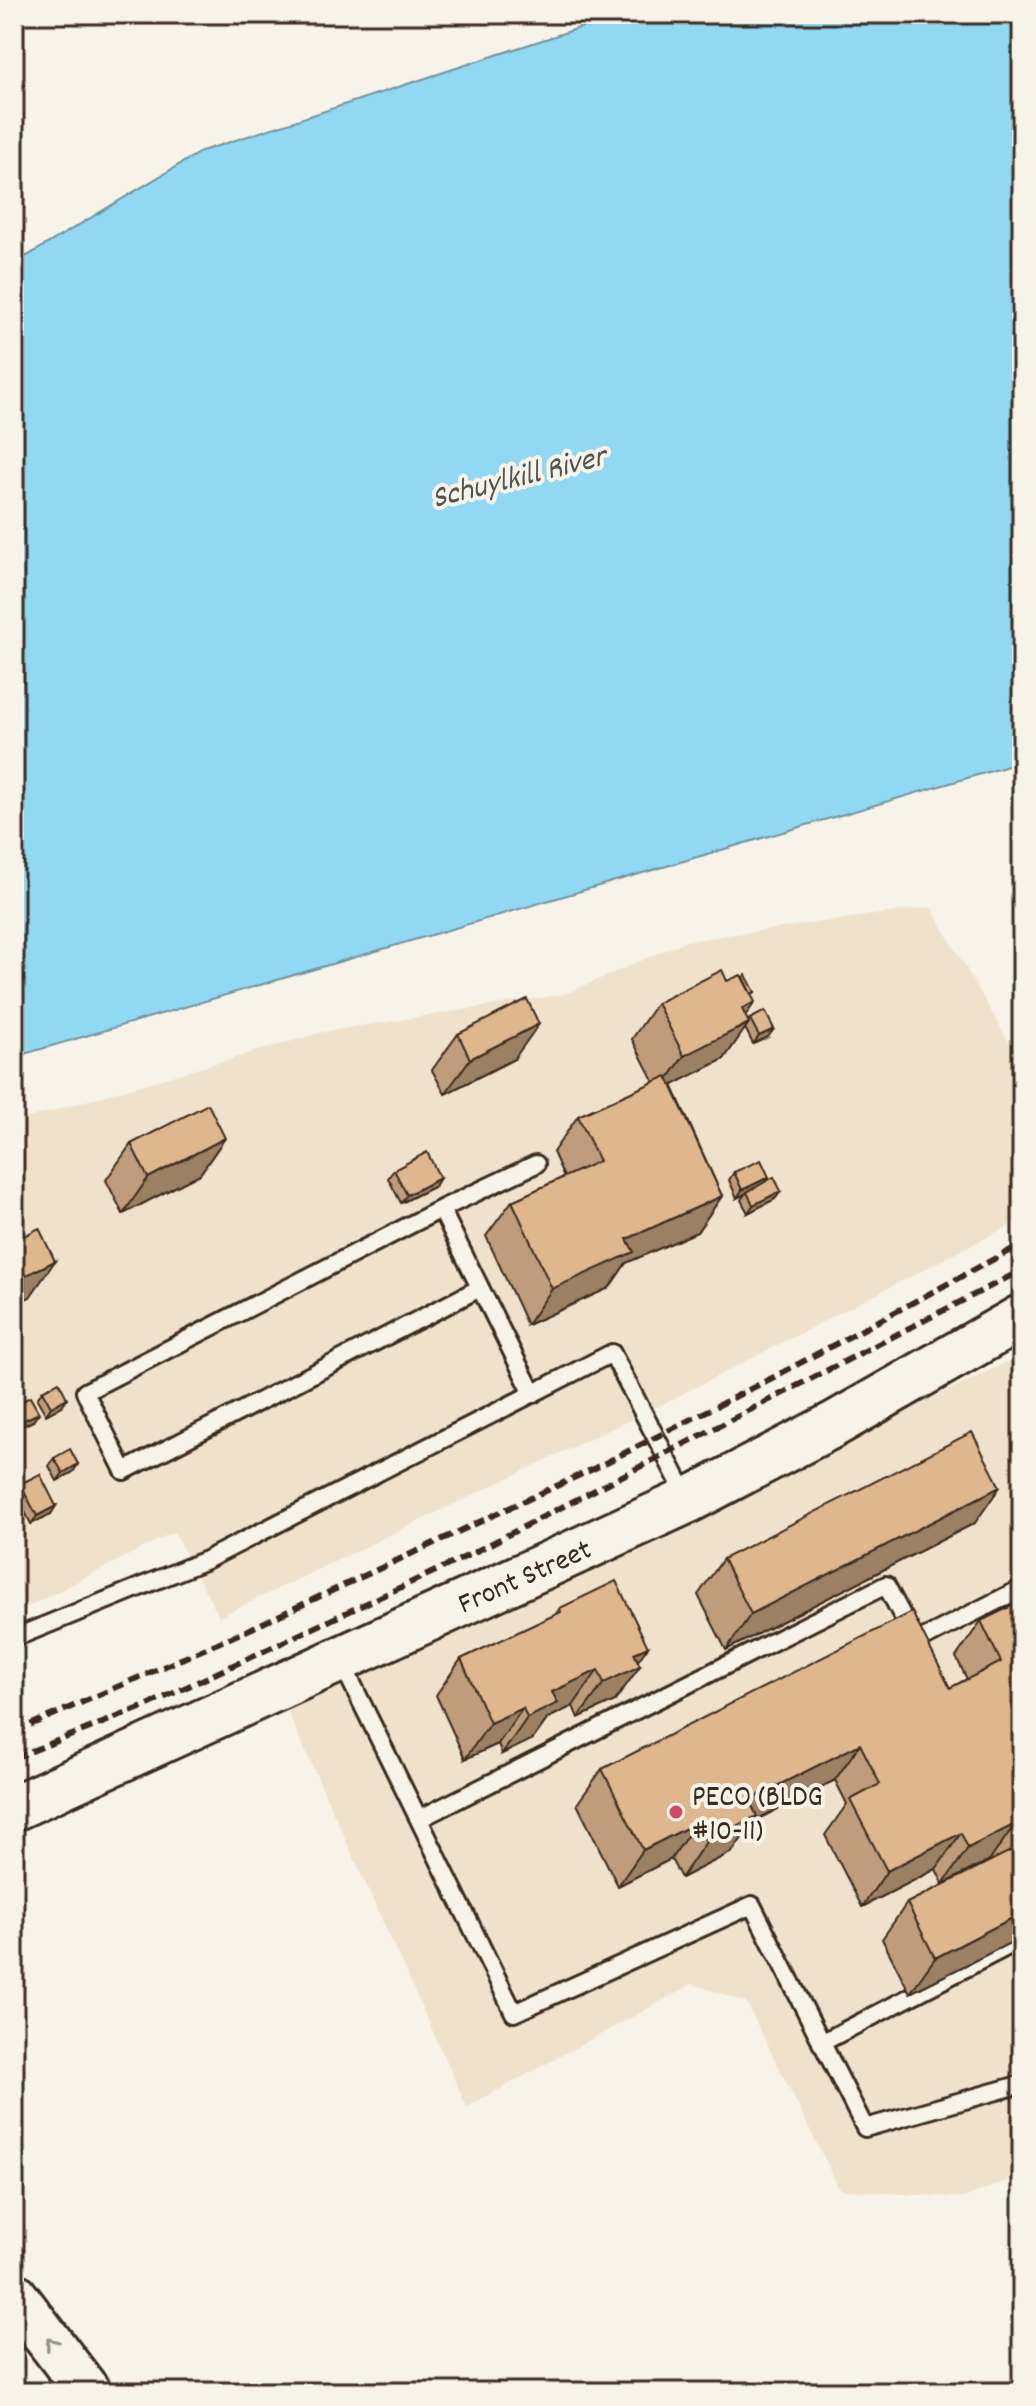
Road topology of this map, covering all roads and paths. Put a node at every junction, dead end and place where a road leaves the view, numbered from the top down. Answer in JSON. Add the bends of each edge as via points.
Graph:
{"nodes":[{"id":1,"x":536,"y":1164,"type":"dead end"},
{"id":2,"x":441,"y":1209,"type":"junction"},
{"id":3,"x":480,"y":1288,"type":"junction"},
{"id":4,"x":1022,"y":1317,"type":"edge"},
{"id":5,"x":533,"y":1394,"type":"junction"},
{"id":6,"x":689,"y":1500,"type":"junction"},
{"id":7,"x":1022,"y":1588,"type":"edge"},
{"id":8,"x":14,"y":1638,"type":"edge"},
{"id":9,"x":340,"y":1659,"type":"junction"},
{"id":10,"x":14,"y":1808,"type":"edge"},
{"id":11,"x":419,"y":1819,"type":"junction"},
{"id":12,"x":1022,"y":1939,"type":"edge"},
{"id":13,"x":821,"y":2043,"type":"junction"},
{"id":14,"x":1022,"y":2084,"type":"edge"},
{"id":15,"x":14,"y":2295,"type":"edge"},
{"id":16,"x":88,"y":2392,"type":"edge"}],
"edges":[{"from":1,"to":2,"type":"lane"},
{"from":2,"to":3,"type":"lane"},
{"from":2,"to":3,"type":"lane","via":[[85,1392],[124,1471]]},
{"from":3,"to":5,"type":"lane"},
{"from":4,"to":6,"type":"main road","name":"Front Street"},
{"from":5,"to":6,"type":"lane","via":[[612,1353]]},
{"from":5,"to":8,"type":"lane","via":[[206,1560]]},
{"from":6,"to":9,"type":"main road","name":"Front Street"},
{"from":7,"to":11,"type":"lane","via":[[916,1642],[886,1585]]},
{"from":9,"to":10,"type":"main road","name":"Front Street"},
{"from":9,"to":11,"type":"lane"},
{"from":11,"to":13,"type":"lane","via":[[514,2013],[752,1905]]},
{"from":12,"to":13,"type":"lane"},
{"from":13,"to":14,"type":"lane","via":[[865,2128]]},
{"from":16,"to":15,"type":"main road","one_way":true}]}
